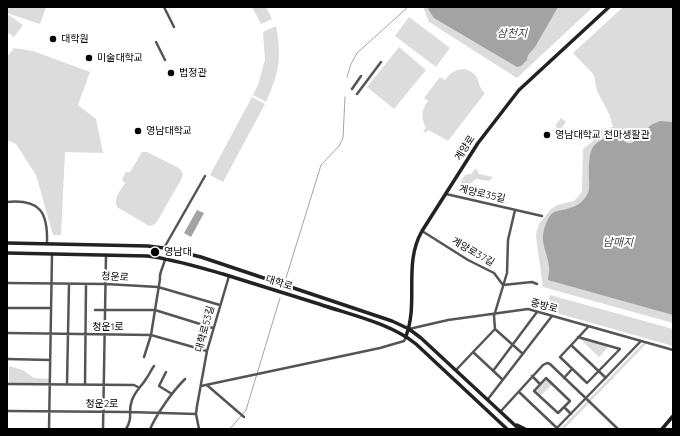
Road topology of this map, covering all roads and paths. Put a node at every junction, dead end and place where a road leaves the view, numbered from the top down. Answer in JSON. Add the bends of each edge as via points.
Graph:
{"nodes":[{"id":1,"x":164,"y":7,"type":"edge"},
{"id":2,"x":609,"y":7,"type":"edge"},
{"id":3,"x":174,"y":27,"type":"dead end"},
{"id":4,"x":156,"y":42,"type":"dead end"},
{"id":5,"x":165,"y":60,"type":"dead end"},
{"id":6,"x":381,"y":62,"type":"dead end"},
{"id":7,"x":361,"y":76,"type":"dead end"},
{"id":8,"x":352,"y":89,"type":"dead end"},
{"id":9,"x":357,"y":94,"type":"dead end"},
{"id":10,"x":205,"y":176,"type":"dead end"},
{"id":11,"x":446,"y":194,"type":"junction"},
{"id":12,"x":7,"y":202,"type":"edge"},
{"id":13,"x":515,"y":210,"type":"junction"},
{"id":14,"x":542,"y":216,"type":"dead end"},
{"id":15,"x":422,"y":231,"type":"junction"},
{"id":16,"x":7,"y":243,"type":"edge"},
{"id":17,"x":47,"y":243,"type":"junction"},
{"id":18,"x":164,"y":248,"type":"junction"},
{"id":19,"x":7,"y":253,"type":"edge"},
{"id":20,"x":52,"y":254,"type":"junction"},
{"id":21,"x":106,"y":255,"type":"junction"},
{"id":22,"x":165,"y":258,"type":"junction"},
{"id":23,"x":229,"y":276,"type":"junction"},
{"id":24,"x":7,"y":283,"type":"edge"},
{"id":25,"x":52,"y":284,"type":"junction"},
{"id":26,"x":69,"y":284,"type":"junction"},
{"id":27,"x":86,"y":284,"type":"junction"},
{"id":28,"x":106,"y":284,"type":"junction"},
{"id":29,"x":537,"y":284,"type":"dead end"},
{"id":30,"x":503,"y":285,"type":"junction"},
{"id":31,"x":158,"y":286,"type":"junction"},
{"id":32,"x":220,"y":304,"type":"junction"},
{"id":33,"x":7,"y":308,"type":"edge"},
{"id":34,"x":51,"y":308,"type":"junction"},
{"id":35,"x":95,"y":310,"type":"dead end"},
{"id":36,"x":105,"y":310,"type":"junction"},
{"id":37,"x":155,"y":310,"type":"junction"},
{"id":38,"x":496,"y":312,"type":"junction"},
{"id":39,"x":537,"y":312,"type":"junction"},
{"id":40,"x":552,"y":316,"type":"junction"},
{"id":41,"x":588,"y":327,"type":"junction"},
{"id":42,"x":214,"y":328,"type":"junction"},
{"id":43,"x":409,"y":329,"type":"junction"},
{"id":44,"x":495,"y":329,"type":"junction"},
{"id":45,"x":7,"y":333,"type":"edge"},
{"id":46,"x":51,"y":335,"type":"junction"},
{"id":47,"x":68,"y":335,"type":"junction"},
{"id":48,"x":86,"y":335,"type":"junction"},
{"id":49,"x":151,"y":335,"type":"junction"},
{"id":50,"x":104,"y":336,"type":"junction"},
{"id":51,"x":406,"y":336,"type":"junction"},
{"id":52,"x":578,"y":337,"type":"junction"},
{"id":53,"x":641,"y":341,"type":"junction"},
{"id":54,"x":512,"y":345,"type":"junction"},
{"id":55,"x":571,"y":345,"type":"junction"},
{"id":56,"x":673,"y":350,"type":"edge"},
{"id":57,"x":207,"y":351,"type":"junction"},
{"id":58,"x":473,"y":352,"type":"junction"},
{"id":59,"x":523,"y":354,"type":"junction"},
{"id":60,"x":144,"y":357,"type":"dead end"},
{"id":61,"x":7,"y":359,"type":"edge"},
{"id":62,"x":50,"y":360,"type":"junction"},
{"id":63,"x":154,"y":366,"type":"dead end"},
{"id":64,"x":572,"y":369,"type":"junction"},
{"id":65,"x":456,"y":370,"type":"junction"},
{"id":66,"x":493,"y":371,"type":"junction"},
{"id":67,"x":599,"y":371,"type":"junction"},
{"id":68,"x":166,"y":372,"type":"dead end"},
{"id":69,"x":532,"y":376,"type":"junction"},
{"id":70,"x":564,"y":378,"type":"junction"},
{"id":71,"x":606,"y":378,"type":"junction"},
{"id":72,"x":185,"y":379,"type":"dead end"},
{"id":73,"x":503,"y":380,"type":"junction"},
{"id":74,"x":7,"y":384,"type":"edge"},
{"id":75,"x":50,"y":384,"type":"junction"},
{"id":76,"x":67,"y":384,"type":"junction"},
{"id":77,"x":540,"y":384,"type":"junction"},
{"id":78,"x":85,"y":385,"type":"junction"},
{"id":79,"x":104,"y":385,"type":"junction"},
{"id":80,"x":208,"y":385,"type":"junction"},
{"id":81,"x":201,"y":386,"type":"junction"},
{"id":82,"x":138,"y":387,"type":"junction"},
{"id":83,"x":519,"y":392,"type":"junction"},
{"id":84,"x":172,"y":394,"type":"junction"},
{"id":85,"x":488,"y":399,"type":"junction"},
{"id":86,"x":586,"y":399,"type":"junction"},
{"id":87,"x":564,"y":407,"type":"junction"},
{"id":88,"x":7,"y":411,"type":"edge"},
{"id":89,"x":50,"y":411,"type":"junction"},
{"id":90,"x":501,"y":411,"type":"junction"},
{"id":91,"x":104,"y":412,"type":"junction"},
{"id":92,"x":129,"y":412,"type":"junction"},
{"id":93,"x":159,"y":413,"type":"junction"},
{"id":94,"x":196,"y":414,"type":"junction"},
{"id":95,"x":571,"y":414,"type":"junction"},
{"id":96,"x":673,"y":416,"type":"edge"},
{"id":97,"x":244,"y":417,"type":"dead end"},
{"id":98,"x":513,"y":423,"type":"junction"},
{"id":99,"x":49,"y":429,"type":"edge"},
{"id":100,"x":103,"y":429,"type":"edge"},
{"id":101,"x":126,"y":429,"type":"edge"},
{"id":102,"x":150,"y":429,"type":"edge"},
{"id":103,"x":199,"y":429,"type":"edge"},
{"id":104,"x":507,"y":429,"type":"edge"},
{"id":105,"x":519,"y":429,"type":"edge"},
{"id":106,"x":525,"y":429,"type":"edge"},
{"id":107,"x":558,"y":429,"type":"edge"},
{"id":108,"x":618,"y":429,"type":"edge"},
{"id":109,"x":662,"y":429,"type":"edge"}],
"edges":[{"from":1,"to":3,"type":"street"},
{"from":2,"to":11,"type":"main road","name":"계양로","via":[[519,90],[478,143]]},
{"from":4,"to":5,"type":"street"},
{"from":6,"to":9,"type":"street"},
{"from":7,"to":8,"type":"street"},
{"from":10,"to":18,"type":"street"},
{"from":11,"to":13,"type":"street","name":"계양로35길"},
{"from":11,"to":15,"type":"main road","name":"계양로"},
{"from":12,"to":17,"type":"street","via":[[28,202],[40,210],[46,219]]},
{"from":13,"to":14,"type":"street","name":"계양로35길"},
{"from":13,"to":30,"type":"street","name":"계양로35길","via":[[508,240],[507,272]]},
{"from":15,"to":30,"type":"street","name":"계양로37길","via":[[494,273]]},
{"from":15,"to":43,"type":"main road","name":"계양로","via":[[412,257]]},
{"from":16,"to":17,"type":"main road"},
{"from":17,"to":18,"type":"main road"},
{"from":18,"to":43,"type":"main road","via":[[201,257],[302,290]]},
{"from":19,"to":20,"type":"main road","name":"대학로"},
{"from":20,"to":21,"type":"main road","name":"대학로"},
{"from":20,"to":25,"type":"street"},
{"from":21,"to":22,"type":"main road","name":"대학로"},
{"from":21,"to":28,"type":"street"},
{"from":22,"to":23,"type":"main road","name":"대학로"},
{"from":22,"to":31,"type":"street"},
{"from":23,"to":32,"type":"street","name":"대학로53길"},
{"from":23,"to":51,"type":"main road","name":"대학로","via":[[343,312]]},
{"from":24,"to":25,"type":"street","name":"청운로"},
{"from":25,"to":26,"type":"street","name":"청운로"},
{"from":25,"to":34,"type":"street"},
{"from":26,"to":27,"type":"street","name":"청운로"},
{"from":26,"to":47,"type":"street"},
{"from":27,"to":28,"type":"street","name":"청운로"},
{"from":27,"to":48,"type":"street"},
{"from":28,"to":31,"type":"street","name":"청운로"},
{"from":28,"to":36,"type":"street"},
{"from":29,"to":30,"type":"street","via":[[532,282]]},
{"from":30,"to":38,"type":"street","name":"계양로35길"},
{"from":31,"to":32,"type":"street","name":"청운로"},
{"from":31,"to":37,"type":"street"},
{"from":32,"to":42,"type":"street","name":"대학로53길"},
{"from":33,"to":34,"type":"street"},
{"from":34,"to":46,"type":"street"},
{"from":35,"to":36,"type":"street"},
{"from":36,"to":37,"type":"street"},
{"from":36,"to":50,"type":"street"},
{"from":37,"to":42,"type":"street"},
{"from":37,"to":49,"type":"street"},
{"from":38,"to":39,"type":"street","name":"중방로","via":[[528,309]]},
{"from":38,"to":43,"type":"street","name":"중방로"},
{"from":38,"to":44,"type":"street","name":"계양로35길"},
{"from":39,"to":40,"type":"street","name":"중방로"},
{"from":39,"to":54,"type":"street"},
{"from":40,"to":41,"type":"street","name":"중방로"},
{"from":40,"to":59,"type":"street"},
{"from":41,"to":52,"type":"street"},
{"from":41,"to":53,"type":"street","name":"중방로"},
{"from":42,"to":57,"type":"street","name":"대학로53길"},
{"from":43,"to":51,"type":"main road","name":"계양로"},
{"from":43,"to":65,"type":"main road"},
{"from":44,"to":54,"type":"street"},
{"from":44,"to":58,"type":"street"},
{"from":45,"to":46,"type":"street","name":"청운1로"},
{"from":46,"to":47,"type":"street","name":"청운1로"},
{"from":46,"to":62,"type":"street"},
{"from":47,"to":48,"type":"street","name":"청운1로"},
{"from":47,"to":76,"type":"street"},
{"from":48,"to":50,"type":"street","name":"청운1로"},
{"from":48,"to":78,"type":"street"},
{"from":49,"to":50,"type":"street","name":"청운1로"},
{"from":49,"to":57,"type":"street","name":"청운1로"},
{"from":49,"to":60,"type":"street"},
{"from":50,"to":79,"type":"street"},
{"from":51,"to":80,"type":"street","via":[[402,342]]},
{"from":51,"to":104,"type":"main road","name":"대학로"},
{"from":52,"to":55,"type":"street"},
{"from":52,"to":67,"type":"street","via":[[620,349]]},
{"from":53,"to":56,"type":"street","name":"중방로"},
{"from":53,"to":71,"type":"street"},
{"from":54,"to":59,"type":"street"},
{"from":54,"to":66,"type":"street"},
{"from":55,"to":64,"type":"street","via":[[560,357]]},
{"from":55,"to":67,"type":"street"},
{"from":57,"to":81,"type":"street","name":"대학로53길"},
{"from":58,"to":65,"type":"street"},
{"from":58,"to":66,"type":"street"},
{"from":59,"to":73,"type":"street"},
{"from":61,"to":62,"type":"street"},
{"from":62,"to":75,"type":"street"},
{"from":63,"to":82,"type":"street","via":[[146,380]]},
{"from":64,"to":67,"type":"street","via":[[587,383]]},
{"from":64,"to":70,"type":"street"},
{"from":65,"to":85,"type":"main road"},
{"from":66,"to":73,"type":"street"},
{"from":67,"to":71,"type":"street"},
{"from":68,"to":84,"type":"street","via":[[159,386]]},
{"from":69,"to":70,"type":"street","via":[[547,363]]},
{"from":69,"to":77,"type":"street"},
{"from":69,"to":83,"type":"street"},
{"from":70,"to":86,"type":"street"},
{"from":71,"to":86,"type":"street"},
{"from":72,"to":84,"type":"street"},
{"from":73,"to":85,"type":"street"},
{"from":74,"to":75,"type":"street"},
{"from":75,"to":76,"type":"street"},
{"from":75,"to":89,"type":"street"},
{"from":76,"to":78,"type":"street"},
{"from":77,"to":87,"type":"street","via":[[546,378],[570,401]]},
{"from":77,"to":87,"type":"street","via":[[534,391],[558,414]]},
{"from":78,"to":79,"type":"street"},
{"from":79,"to":82,"type":"street"},
{"from":79,"to":91,"type":"street"},
{"from":80,"to":81,"type":"street"},
{"from":80,"to":97,"type":"street"},
{"from":81,"to":94,"type":"street","name":"대학로53길"},
{"from":82,"to":92,"type":"street"},
{"from":83,"to":90,"type":"street"},
{"from":83,"to":107,"type":"street"},
{"from":84,"to":93,"type":"street"},
{"from":85,"to":90,"type":"main road"},
{"from":86,"to":95,"type":"street"},
{"from":86,"to":108,"type":"street"},
{"from":87,"to":95,"type":"street"},
{"from":88,"to":89,"type":"street","name":"청운2로"},
{"from":89,"to":91,"type":"street","name":"청운2로"},
{"from":89,"to":99,"type":"street"},
{"from":90,"to":98,"type":"main road"},
{"from":91,"to":92,"type":"street","name":"청운2로"},
{"from":91,"to":100,"type":"street"},
{"from":92,"to":93,"type":"street","name":"청운2로"},
{"from":92,"to":101,"type":"street","via":[[131,419]]},
{"from":93,"to":94,"type":"street","name":"청운2로"},
{"from":93,"to":102,"type":"street"},
{"from":94,"to":103,"type":"street"},
{"from":95,"to":107,"type":"street"},
{"from":96,"to":109,"type":"main road"},
{"from":98,"to":105,"type":"main road"},
{"from":98,"to":106,"type":"main road"}]}
